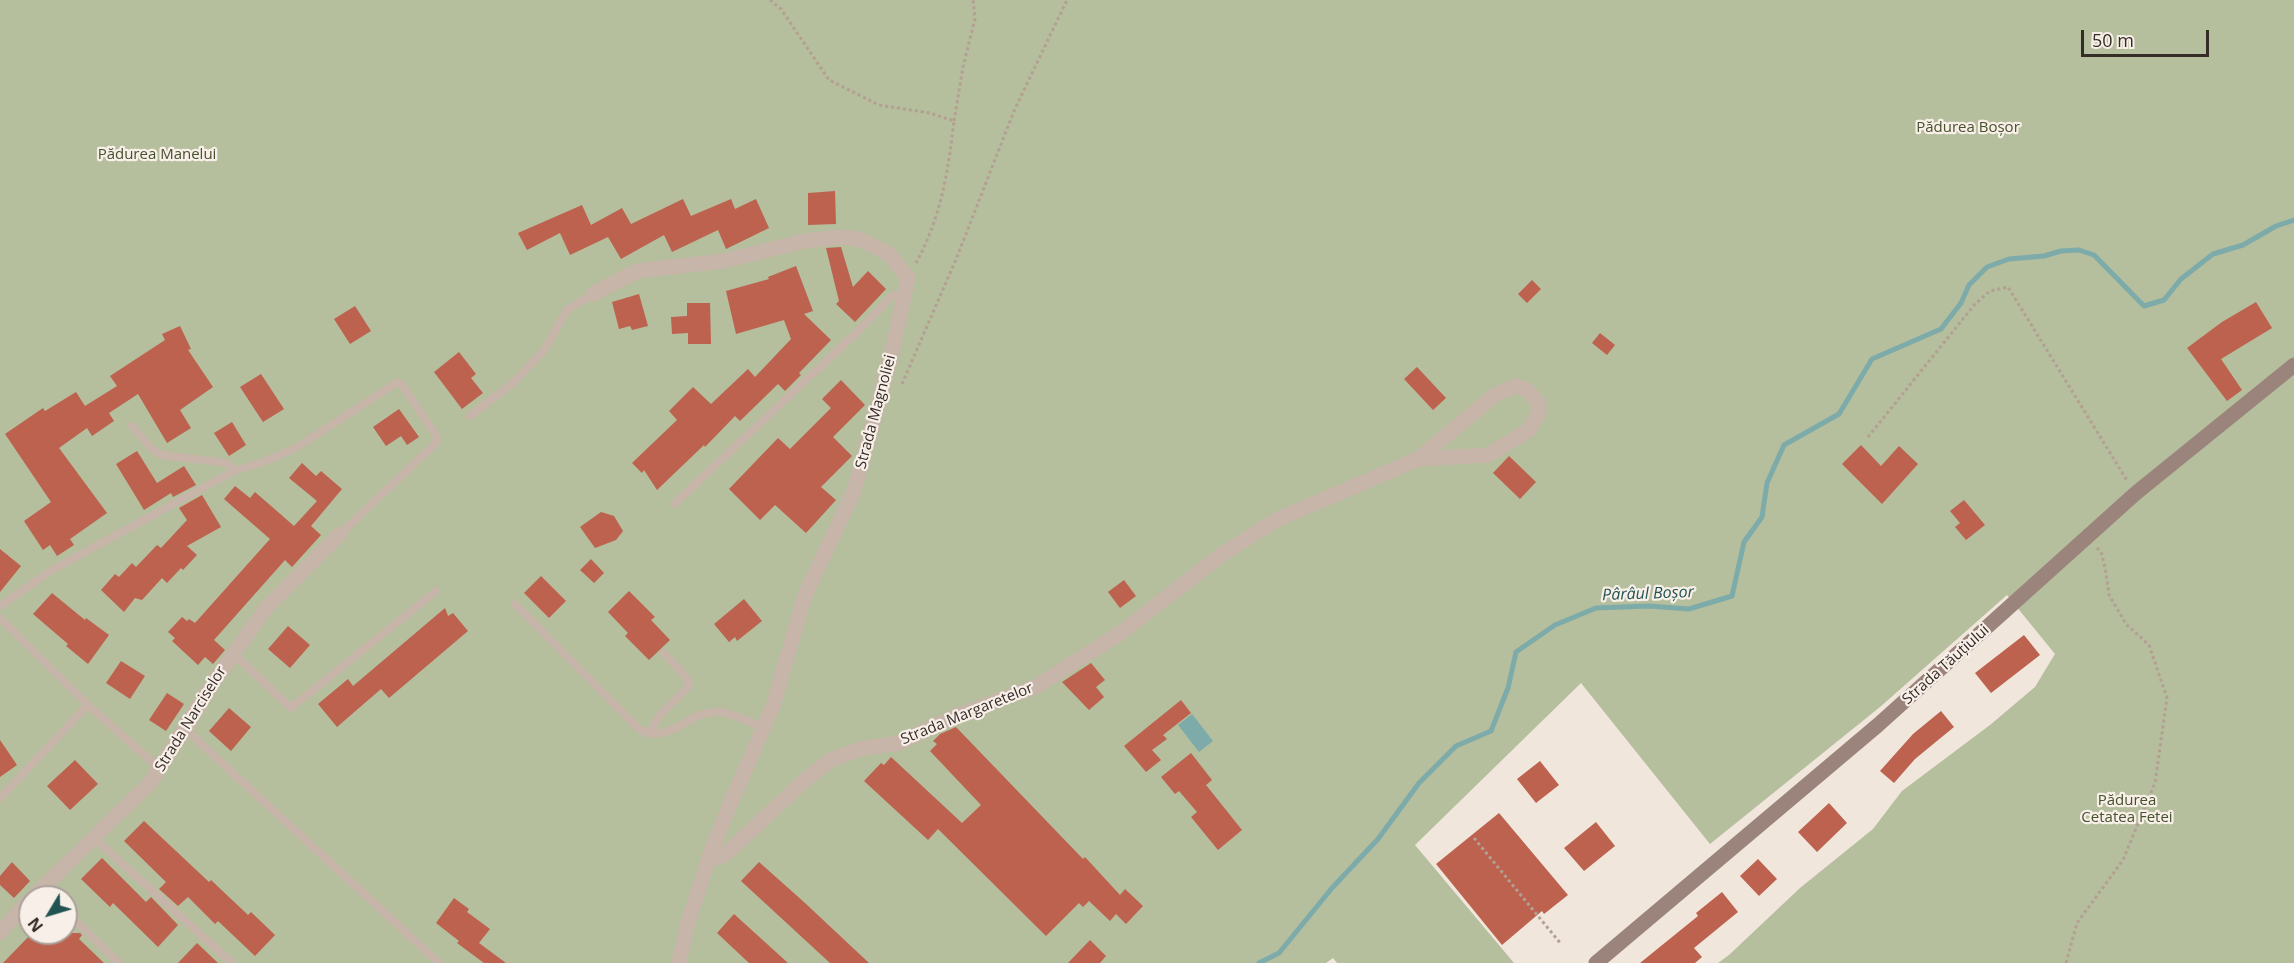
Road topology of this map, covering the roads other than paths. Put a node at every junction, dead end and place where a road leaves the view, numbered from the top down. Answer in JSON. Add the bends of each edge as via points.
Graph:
{"nodes":[{"id":1,"x":594,"y":294,"type":"joint"},
{"id":2,"x":904,"y":297,"type":"junction"},
{"id":3,"x":2294,"y":365,"type":"edge"},
{"id":4,"x":470,"y":416,"type":"dead end"},
{"id":5,"x":132,"y":426,"type":"dead end"},
{"id":6,"x":1418,"y":459,"type":"junction"},
{"id":7,"x":234,"y":471,"type":"junction"},
{"id":8,"x":674,"y":504,"type":"dead end"},
{"id":9,"x":340,"y":534,"type":"joint"},
{"id":10,"x":436,"y":591,"type":"dead end"},
{"id":11,"x":515,"y":604,"type":"dead end"},
{"id":12,"x":0,"y":606,"type":"edge"},
{"id":13,"x":0,"y":618,"type":"edge"},
{"id":14,"x":233,"y":653,"type":"junction"},
{"id":15,"x":664,"y":653,"type":"dead end"},
{"id":16,"x":88,"y":705,"type":"junction"},
{"id":17,"x":184,"y":728,"type":"junction"},
{"id":18,"x":764,"y":728,"type":"junction"},
{"id":19,"x":649,"y":734,"type":"junction"},
{"id":20,"x":159,"y":768,"type":"junction"},
{"id":21,"x":0,"y":798,"type":"edge"},
{"id":22,"x":94,"y":838,"type":"junction"},
{"id":23,"x":709,"y":857,"type":"junction"},
{"id":24,"x":49,"y":885,"type":"edge"},
{"id":25,"x":18,"y":915,"type":"edge"},
{"id":26,"x":78,"y":923,"type":"edge"},
{"id":27,"x":0,"y":932,"type":"edge"},
{"id":28,"x":119,"y":963,"type":"edge"},
{"id":29,"x":232,"y":963,"type":"edge"},
{"id":30,"x":439,"y":963,"type":"edge"},
{"id":31,"x":679,"y":963,"type":"edge"},
{"id":32,"x":1596,"y":963,"type":"edge"}],
"edges":[{"from":1,"to":2,"type":"street","name":"Strada Magnoliei","via":[[637,271],[723,261],[837,237],[859,239],[889,254],[908,278]]},
{"from":1,"to":4,"type":"lane","via":[[567,310],[546,349],[513,383]]},
{"from":2,"to":8,"type":"lane","via":[[891,297]]},
{"from":2,"to":18,"type":"street","name":"Strada Magnoliei","via":[[854,491],[805,595]]},
{"from":3,"to":32,"type":"main road","name":"Strada Tăuțiului","via":[[2136,493],[1878,725]]},
{"from":5,"to":7,"type":"lane","via":[[162,455],[227,463]]},
{"from":6,"to":6,"type":"street","name":"Strada Margaretelor","via":[[1496,394],[1517,386],[1538,402],[1539,412],[1529,430],[1488,455]]},
{"from":6,"to":23,"type":"street","name":"Strada Margaretelor","via":[[1276,520],[1221,555],[1122,632],[1037,687],[956,716],[899,743],[860,749],[831,760],[726,854]]},
{"from":7,"to":9,"type":"lane","via":[[294,448],[398,382],[437,441]]},
{"from":7,"to":12,"type":"lane","via":[[52,570]]},
{"from":9,"to":14,"type":"street","name":"Strada Narciselor","via":[[266,608]]},
{"from":10,"to":14,"type":"lane","via":[[291,708]]},
{"from":11,"to":19,"type":"lane","via":[[640,730]]},
{"from":13,"to":16,"type":"lane"},
{"from":14,"to":17,"type":"street","name":"Strada Narciselor"},
{"from":15,"to":19,"type":"lane","via":[[687,678],[689,686],[659,716]]},
{"from":16,"to":20,"type":"lane"},
{"from":16,"to":21,"type":"lane"},
{"from":17,"to":20,"type":"street","name":"Strada Narciselor"},
{"from":17,"to":30,"type":"lane"},
{"from":18,"to":19,"type":"lane","via":[[720,712],[701,714],[665,734]]},
{"from":18,"to":23,"type":"street","name":"Strada Magnoliei"},
{"from":20,"to":22,"type":"street","name":"Strada Narciselor","via":[[135,800]]},
{"from":22,"to":24,"type":"street","name":"Strada Narciselor"},
{"from":22,"to":29,"type":"lane"},
{"from":23,"to":31,"type":"street"},
{"from":25,"to":27,"type":"street","name":"Strada Narciselor"},
{"from":26,"to":28,"type":"lane"}]}
